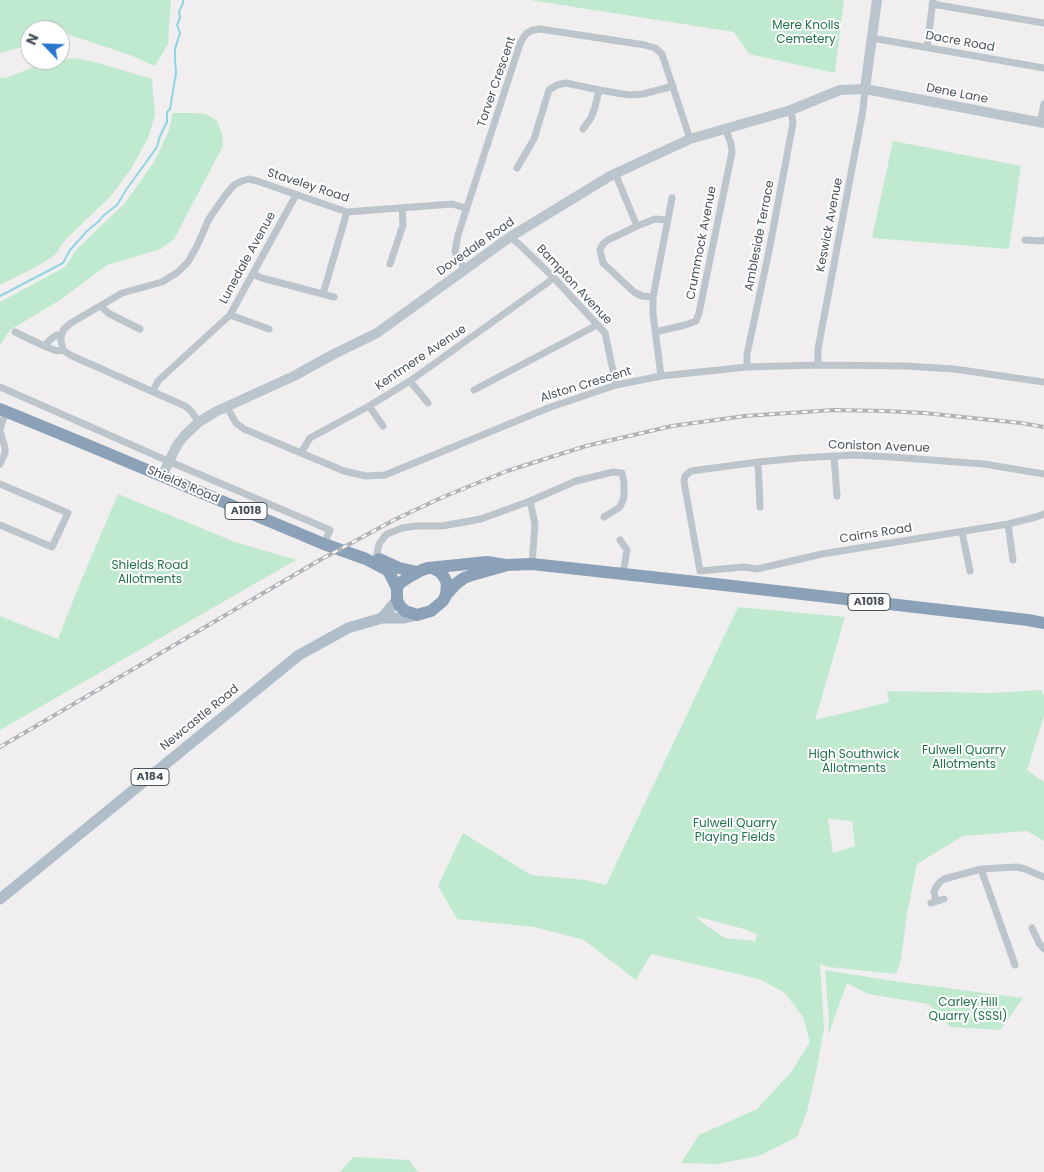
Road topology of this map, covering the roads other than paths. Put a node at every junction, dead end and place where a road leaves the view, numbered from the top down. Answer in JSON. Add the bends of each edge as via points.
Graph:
{"nodes":[{"id":1,"x":877,"y":0,"type":"edge"},
{"id":2,"x":932,"y":2,"type":"edge"},
{"id":3,"x":1044,"y":24,"type":"edge"},
{"id":4,"x":872,"y":38,"type":"junction"},
{"id":5,"x":927,"y":47,"type":"junction"},
{"id":6,"x":1044,"y":68,"type":"edge"},
{"id":7,"x":673,"y":86,"type":"junction"},
{"id":8,"x":865,"y":89,"type":"junction"},
{"id":9,"x":599,"y":90,"type":"junction"},
{"id":10,"x":840,"y":90,"type":"joint"},
{"id":11,"x":1044,"y":104,"type":"edge"},
{"id":12,"x":791,"y":110,"type":"junction"},
{"id":13,"x":1042,"y":123,"type":"edge"},
{"id":14,"x":725,"y":128,"type":"junction"},
{"id":15,"x":583,"y":129,"type":"dead end"},
{"id":16,"x":690,"y":138,"type":"junction"},
{"id":17,"x":516,"y":168,"type":"dead end"},
{"id":18,"x":615,"y":174,"type":"junction"},
{"id":19,"x":296,"y":195,"type":"junction"},
{"id":20,"x":672,"y":198,"type":"dead end"},
{"id":21,"x":402,"y":208,"type":"junction"},
{"id":22,"x":466,"y":208,"type":"junction"},
{"id":23,"x":347,"y":212,"type":"junction"},
{"id":24,"x":668,"y":220,"type":"junction"},
{"id":25,"x":637,"y":226,"type":"junction"},
{"id":26,"x":510,"y":237,"type":"junction"},
{"id":27,"x":1025,"y":240,"type":"dead end"},
{"id":28,"x":1044,"y":240,"type":"edge"},
{"id":29,"x":390,"y":264,"type":"dead end"},
{"id":30,"x":466,"y":270,"type":"junction"},
{"id":31,"x":253,"y":274,"type":"junction"},
{"id":32,"x":554,"y":278,"type":"junction"},
{"id":33,"x":323,"y":294,"type":"junction"},
{"id":34,"x":334,"y":297,"type":"dead end"},
{"id":35,"x":653,"y":297,"type":"junction"},
{"id":36,"x":101,"y":306,"type":"junction"},
{"id":37,"x":230,"y":316,"type":"junction"},
{"id":38,"x":597,"y":325,"type":"junction"},
{"id":39,"x":140,"y":329,"type":"dead end"},
{"id":40,"x":269,"y":329,"type":"dead end"},
{"id":41,"x":15,"y":332,"type":"dead end"},
{"id":42,"x":655,"y":332,"type":"junction"},
{"id":43,"x":62,"y":336,"type":"junction"},
{"id":44,"x":44,"y":346,"type":"junction"},
{"id":45,"x":63,"y":350,"type":"junction"},
{"id":46,"x":818,"y":365,"type":"junction"},
{"id":47,"x":747,"y":367,"type":"junction"},
{"id":48,"x":661,"y":376,"type":"junction"},
{"id":49,"x":410,"y":380,"type":"junction"},
{"id":50,"x":1044,"y":382,"type":"edge"},
{"id":51,"x":616,"y":385,"type":"junction"},
{"id":52,"x":0,"y":387,"type":"edge"},
{"id":53,"x":474,"y":390,"type":"dead end"},
{"id":54,"x":153,"y":392,"type":"junction"},
{"id":55,"x":428,"y":403,"type":"dead end"},
{"id":56,"x":369,"y":406,"type":"junction"},
{"id":57,"x":227,"y":407,"type":"junction"},
{"id":58,"x":3,"y":410,"type":"edge"},
{"id":59,"x":199,"y":422,"type":"junction"},
{"id":60,"x":384,"y":426,"type":"dead end"},
{"id":61,"x":0,"y":430,"type":"edge"},
{"id":62,"x":301,"y":454,"type":"junction"},
{"id":63,"x":834,"y":456,"type":"junction"},
{"id":64,"x":168,"y":461,"type":"junction"},
{"id":65,"x":758,"y":462,"type":"junction"},
{"id":66,"x":0,"y":464,"type":"edge"},
{"id":67,"x":1044,"y":474,"type":"edge"},
{"id":68,"x":162,"y":476,"type":"junction"},
{"id":69,"x":0,"y":484,"type":"edge"},
{"id":70,"x":837,"y":496,"type":"dead end"},
{"id":71,"x":530,"y":501,"type":"junction"},
{"id":72,"x":620,"y":507,"type":"junction"},
{"id":73,"x":760,"y":507,"type":"dead end"},
{"id":74,"x":627,"y":512,"type":"dead end"},
{"id":75,"x":1044,"y":514,"type":"edge"},
{"id":76,"x":604,"y":517,"type":"dead end"},
{"id":77,"x":1008,"y":524,"type":"junction"},
{"id":78,"x":0,"y":525,"type":"edge"},
{"id":79,"x":962,"y":532,"type":"junction"},
{"id":80,"x":620,"y":540,"type":"dead end"},
{"id":81,"x":327,"y":545,"type":"junction"},
{"id":82,"x":371,"y":558,"type":"junction"},
{"id":83,"x":1013,"y":560,"type":"dead end"},
{"id":84,"x":532,"y":564,"type":"junction"},
{"id":85,"x":506,"y":565,"type":"junction"},
{"id":86,"x":432,"y":568,"type":"junction"},
{"id":87,"x":970,"y":570,"type":"dead end"},
{"id":88,"x":417,"y":572,"type":"junction"},
{"id":89,"x":623,"y":574,"type":"junction"},
{"id":90,"x":697,"y":576,"type":"junction"},
{"id":91,"x":725,"y":576,"type":"junction"},
{"id":92,"x":397,"y":594,"type":"junction"},
{"id":93,"x":446,"y":596,"type":"junction"},
{"id":94,"x":417,"y":615,"type":"junction"},
{"id":95,"x":382,"y":618,"type":"junction"},
{"id":96,"x":1044,"y":623,"type":"edge"},
{"id":97,"x":981,"y":870,"type":"junction"},
{"id":98,"x":1044,"y":877,"type":"edge"},
{"id":99,"x":0,"y":899,"type":"edge"},
{"id":100,"x":944,"y":899,"type":"dead end"},
{"id":101,"x":1032,"y":928,"type":"dead end"},
{"id":102,"x":1044,"y":949,"type":"edge"},
{"id":103,"x":1015,"y":965,"type":"dead end"}],
"edges":[{"from":1,"to":4,"type":"street"},
{"from":2,"to":3,"type":"street"},
{"from":2,"to":5,"type":"street"},
{"from":4,"to":5,"type":"street","name":"Dacre Road"},
{"from":4,"to":8,"type":"street"},
{"from":5,"to":6,"type":"street","name":"Dacre Road"},
{"from":7,"to":9,"type":"street","via":[[629,95]]},
{"from":7,"to":16,"type":"street","name":"Torver Crescent"},
{"from":7,"to":22,"type":"street","name":"Torver Crescent","via":[[662,54],[654,48],[540,28],[527,33],[520,44]]},
{"from":8,"to":10,"type":"street","name":"Dene Lane"},
{"from":8,"to":13,"type":"street","name":"Dene Lane"},
{"from":8,"to":46,"type":"street","name":"Keswick Avenue","via":[[818,349]]},
{"from":9,"to":15,"type":"street","via":[[591,118]]},
{"from":9,"to":17,"type":"street","via":[[566,84],[549,90],[534,139]]},
{"from":10,"to":12,"type":"street","name":"Dovedale Road"},
{"from":11,"to":13,"type":"street"},
{"from":12,"to":14,"type":"street","name":"Dovedale Road"},
{"from":12,"to":47,"type":"street","name":"Ambleside Terrace","via":[[793,123]]},
{"from":14,"to":16,"type":"street","name":"Dovedale Road"},
{"from":14,"to":42,"type":"street","name":"Crummock Avenue","via":[[732,152],[696,321]]},
{"from":16,"to":18,"type":"street","name":"Dovedale Road"},
{"from":18,"to":25,"type":"street"},
{"from":18,"to":26,"type":"street","name":"Dovedale Road"},
{"from":19,"to":23,"type":"street","name":"Staveley Road"},
{"from":19,"to":31,"type":"street","name":"Lunedale Avenue"},
{"from":19,"to":36,"type":"street","name":"Staveley Road","via":[[249,179],[234,185],[210,219],[188,262],[178,272],[162,282],[122,294]]},
{"from":20,"to":24,"type":"street"},
{"from":21,"to":22,"type":"street","name":"Staveley Road","via":[[452,204]]},
{"from":21,"to":23,"type":"street","name":"Staveley Road"},
{"from":21,"to":29,"type":"street","via":[[403,224]]},
{"from":22,"to":30,"type":"street","name":"Torver Crescent","via":[[455,251]]},
{"from":23,"to":33,"type":"street"},
{"from":24,"to":25,"type":"street"},
{"from":24,"to":35,"type":"street"},
{"from":25,"to":35,"type":"street","via":[[603,244],[601,256],[604,263],[634,292]]},
{"from":26,"to":30,"type":"street","name":"Dovedale Road"},
{"from":26,"to":32,"type":"street","name":"Bampton Avenue"},
{"from":27,"to":28,"type":"street"},
{"from":30,"to":57,"type":"street","name":"Dovedale Road","via":[[377,333]]},
{"from":31,"to":33,"type":"street"},
{"from":31,"to":37,"type":"street","name":"Lunedale Avenue"},
{"from":32,"to":38,"type":"street","name":"Bampton Avenue"},
{"from":32,"to":49,"type":"street","name":"Kentmere Avenue"},
{"from":33,"to":34,"type":"street"},
{"from":35,"to":42,"type":"street"},
{"from":36,"to":39,"type":"street"},
{"from":36,"to":43,"type":"street","name":"Staveley Road","via":[[71,323]]},
{"from":37,"to":40,"type":"street"},
{"from":37,"to":54,"type":"street","name":"Lunedale Avenue","via":[[158,381]]},
{"from":38,"to":51,"type":"street","name":"Bampton Avenue","via":[[605,333]]},
{"from":38,"to":53,"type":"street"},
{"from":41,"to":44,"type":"street"},
{"from":42,"to":48,"type":"street"},
{"from":43,"to":44,"type":"street","name":"Staveley Road","via":[[52,338]]},
{"from":43,"to":45,"type":"street"},
{"from":44,"to":45,"type":"street"},
{"from":45,"to":54,"type":"street"},
{"from":46,"to":47,"type":"street","name":"Alston Crescent"},
{"from":46,"to":50,"type":"street","name":"Alston Crescent","via":[[932,367]]},
{"from":47,"to":48,"type":"street","name":"Alston Crescent"},
{"from":48,"to":51,"type":"street","name":"Alston Crescent"},
{"from":49,"to":55,"type":"street"},
{"from":49,"to":56,"type":"street","name":"Kentmere Avenue"},
{"from":51,"to":62,"type":"street","name":"Alston Crescent","via":[[548,408],[384,475],[366,476],[344,471]]},
{"from":52,"to":64,"type":"street","name":"Shields Road"},
{"from":54,"to":59,"type":"street","via":[[185,406]]},
{"from":56,"to":60,"type":"street"},
{"from":56,"to":62,"type":"street","name":"Kentmere Avenue","via":[[310,438]]},
{"from":57,"to":59,"type":"street","name":"Dovedale Road"},
{"from":57,"to":62,"type":"street","name":"Alston Crescent","via":[[236,423],[244,429]]},
{"from":58,"to":61,"type":"street"},
{"from":58,"to":68,"type":"highway","name":"Shields Road","number":"A1018"},
{"from":59,"to":64,"type":"street","name":"Dovedale Road","via":[[176,445]]},
{"from":61,"to":66,"type":"street","via":[[5,453]]},
{"from":63,"to":65,"type":"street","name":"Coniston Avenue"},
{"from":63,"to":67,"type":"street","name":"Coniston Avenue","via":[[984,464]]},
{"from":63,"to":70,"type":"street"},
{"from":64,"to":68,"type":"street","name":"Dovedale Road"},
{"from":64,"to":81,"type":"street","name":"Shields Road","via":[[330,530]]},
{"from":65,"to":73,"type":"street"},
{"from":65,"to":90,"type":"street","name":"Coniston Avenue","via":[[691,471],[685,476]]},
{"from":68,"to":81,"type":"highway","name":"Shields Road","number":"A1018"},
{"from":69,"to":78,"type":"street","via":[[68,513],[52,547]]},
{"from":71,"to":72,"type":"street","via":[[576,481],[613,472],[622,473],[624,482]]},
{"from":71,"to":82,"type":"street","via":[[480,519],[442,526],[402,528],[387,534]]},
{"from":71,"to":84,"type":"street","via":[[535,524]]},
{"from":72,"to":74,"type":"street"},
{"from":72,"to":76,"type":"street"},
{"from":75,"to":77,"type":"street","name":"Cairns Road"},
{"from":77,"to":79,"type":"street","name":"Cairns Road"},
{"from":77,"to":83,"type":"street"},
{"from":79,"to":87,"type":"street"},
{"from":79,"to":91,"type":"street","name":"Cairns Road","via":[[822,554],[758,569],[743,567]]},
{"from":80,"to":89,"type":"street","via":[[630,550]]},
{"from":81,"to":82,"type":"highway","name":"Shields Road","number":"A1018"},
{"from":82,"to":88,"type":"highway","number":"A1018"},
{"from":82,"to":92,"type":"highway","number":"A1018","via":[[390,574]]},
{"from":84,"to":85,"type":"highway","number":"A1018"},
{"from":84,"to":89,"type":"highway","number":"A1018"},
{"from":85,"to":86,"type":"highway","number":"A1018","via":[[487,562]]},
{"from":85,"to":93,"type":"highway","number":"A1018","via":[[464,578]]},
{"from":86,"to":88,"type":"highway"},
{"from":86,"to":93,"type":"highway","via":[[444,576]]},
{"from":88,"to":92,"type":"highway","via":[[400,583]]},
{"from":89,"to":90,"type":"highway","number":"A1018"},
{"from":90,"to":91,"type":"highway","number":"A1018"},
{"from":91,"to":96,"type":"highway","number":"A1018"},
{"from":92,"to":94,"type":"highway","via":[[400,606]]},
{"from":92,"to":95,"type":"main road"},
{"from":93,"to":94,"type":"highway","via":[[435,608]]},
{"from":94,"to":95,"type":"main road","number":"A184"},
{"from":95,"to":99,"type":"main road","name":"Newcastle Road","number":"A184","via":[[348,628],[299,655]]},
{"from":97,"to":98,"type":"street","via":[[1016,867]]},
{"from":97,"to":100,"type":"street","via":[[940,882],[934,892],[934,902]]},
{"from":97,"to":103,"type":"street"},
{"from":101,"to":102,"type":"street"}]}
